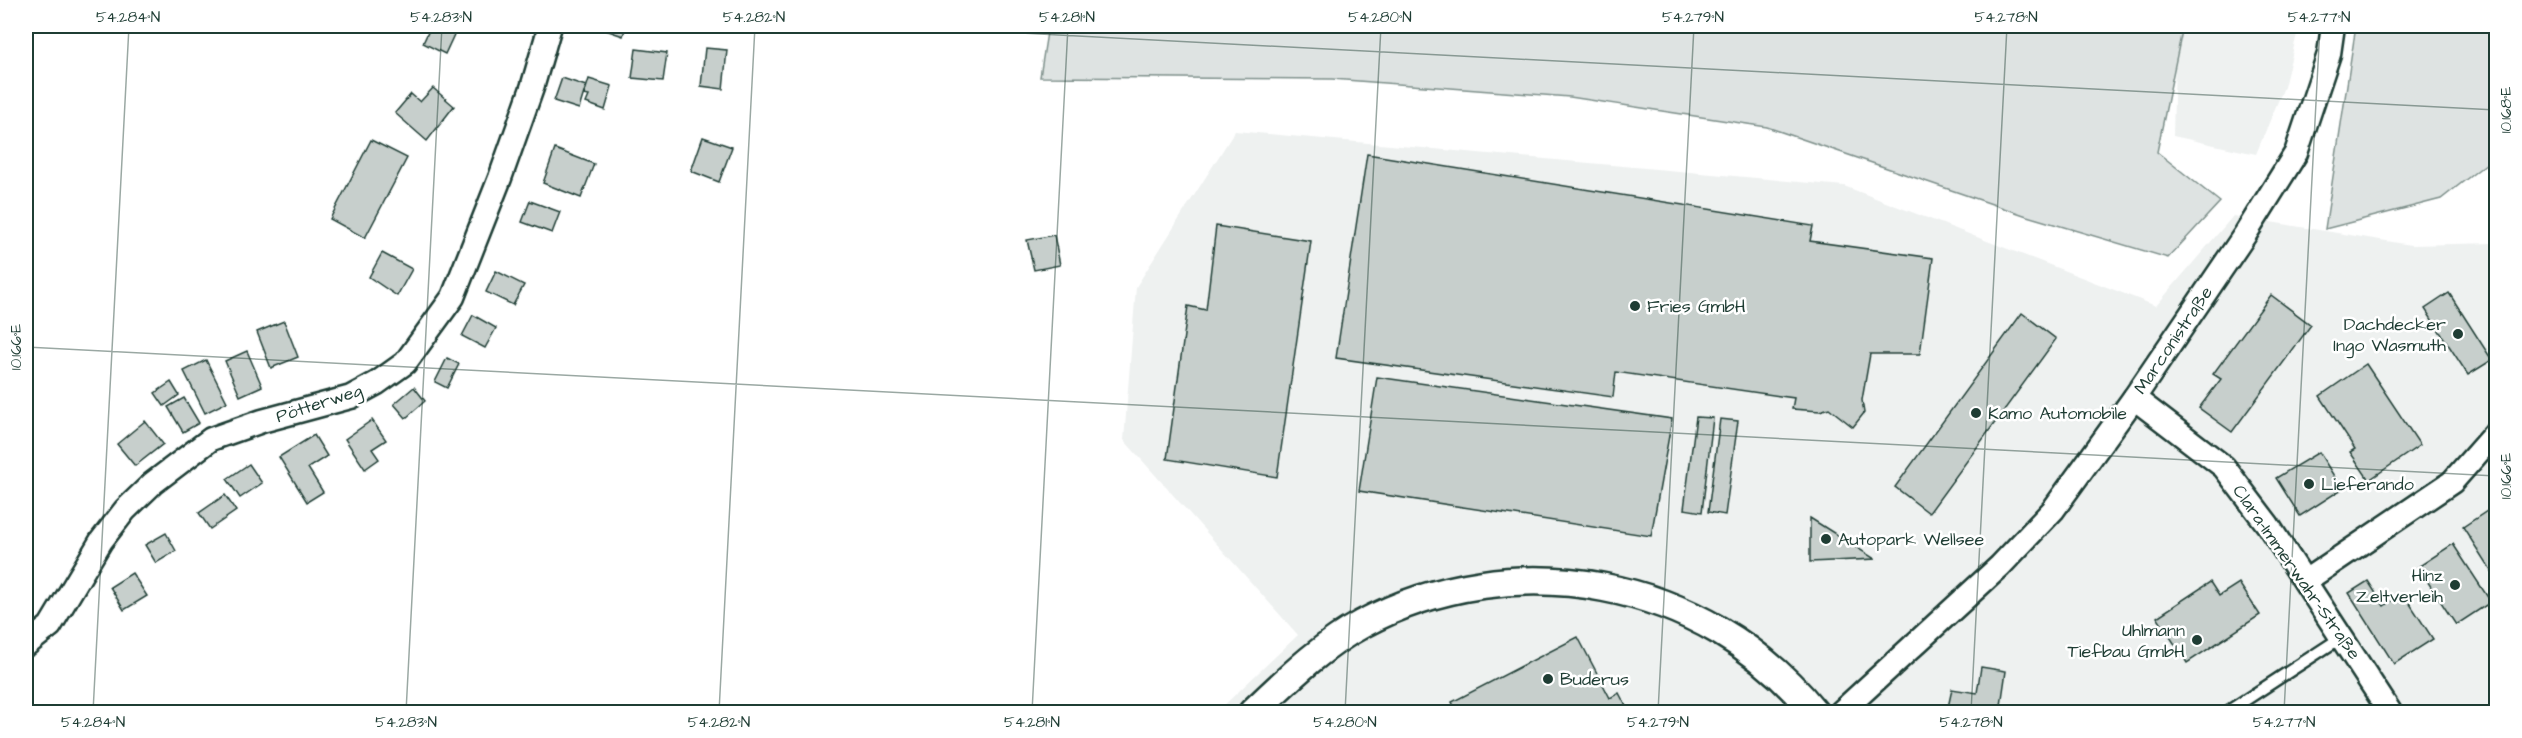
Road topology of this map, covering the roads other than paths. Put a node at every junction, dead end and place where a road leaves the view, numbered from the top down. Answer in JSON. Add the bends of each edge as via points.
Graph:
{"nodes":[{"id":1,"x":550,"y":26,"type":"edge"},
{"id":2,"x":2332,"y":26,"type":"edge"},
{"id":3,"x":2134,"y":398,"type":"junction"},
{"id":4,"x":2496,"y":432,"type":"edge"},
{"id":5,"x":2305,"y":581,"type":"junction"},
{"id":6,"x":2342,"y":637,"type":"junction"},
{"id":7,"x":26,"y":645,"type":"edge"},
{"id":8,"x":1253,"y":712,"type":"edge"},
{"id":9,"x":1814,"y":712,"type":"edge"},
{"id":10,"x":1841,"y":712,"type":"edge"},
{"id":11,"x":2227,"y":712,"type":"edge"},
{"id":12,"x":2390,"y":712,"type":"edge"}],
"edges":[{"from":1,"to":7,"type":"street","name":"Pötterweg","via":[[507,158],[453,297],[405,363],[351,397],[211,440],[153,483],[101,541],[50,626]]},
{"from":2,"to":3,"type":"street","name":"Marconistraße","via":[[2329,54],[2296,153]]},
{"from":3,"to":5,"type":"street","name":"Clara-Immerwahr-Straße","via":[[2224,467]]},
{"from":3,"to":10,"type":"street","name":"Marconistraße","via":[[2053,510],[2000,566]]},
{"from":4,"to":5,"type":"street","via":[[2452,482]]},
{"from":5,"to":6,"type":"street","name":"Clara-Immerwahr-Straße"},
{"from":6,"to":11,"type":"lane"},
{"from":6,"to":12,"type":"street","name":"Clara-Immerwahr-Straße"},
{"from":8,"to":9,"type":"street","via":[[1313,658],[1380,615],[1433,594],[1479,584],[1561,580],[1610,586],[1700,620],[1772,670]]}]}
